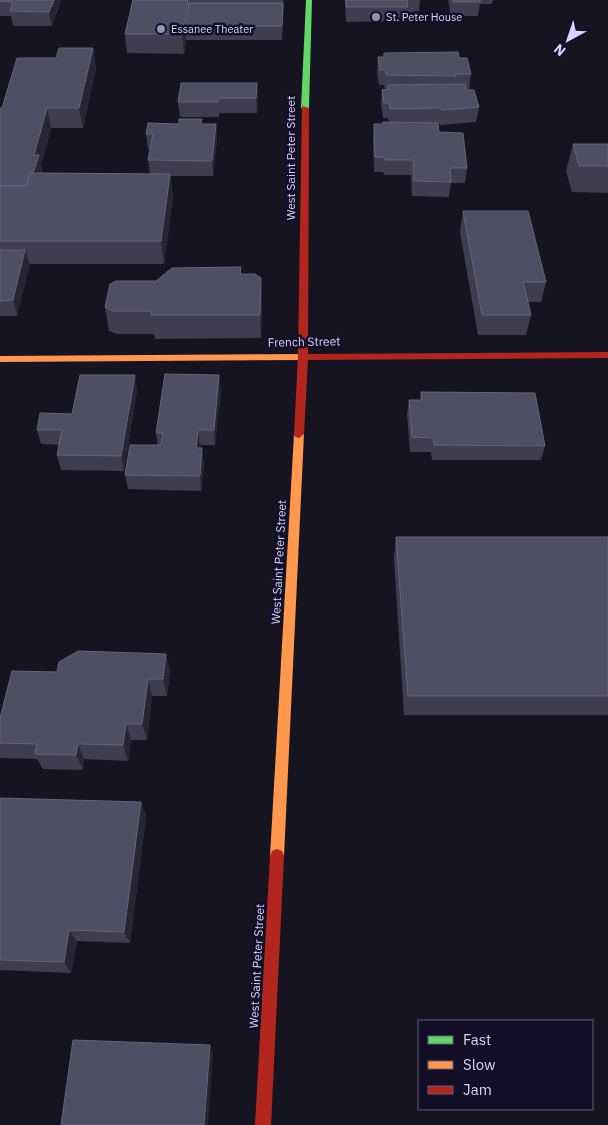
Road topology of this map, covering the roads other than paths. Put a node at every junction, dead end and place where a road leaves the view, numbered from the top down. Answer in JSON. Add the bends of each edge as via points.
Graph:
{"nodes":[{"id":1,"x":309,"y":0,"type":"edge"},
{"id":2,"x":608,"y":355,"type":"edge"},
{"id":3,"x":303,"y":356,"type":"junction"},
{"id":4,"x":0,"y":359,"type":"edge"},
{"id":5,"x":263,"y":1125,"type":"edge"}],
"edges":[{"from":1,"to":3,"type":"main road","name":"West Saint Peter Street","via":[[305,82]]},
{"from":2,"to":3,"type":"main road","name":"French Street"},
{"from":3,"to":4,"type":"main road","name":"French Street"},
{"from":3,"to":5,"type":"main road","name":"West Saint Peter Street"}]}
